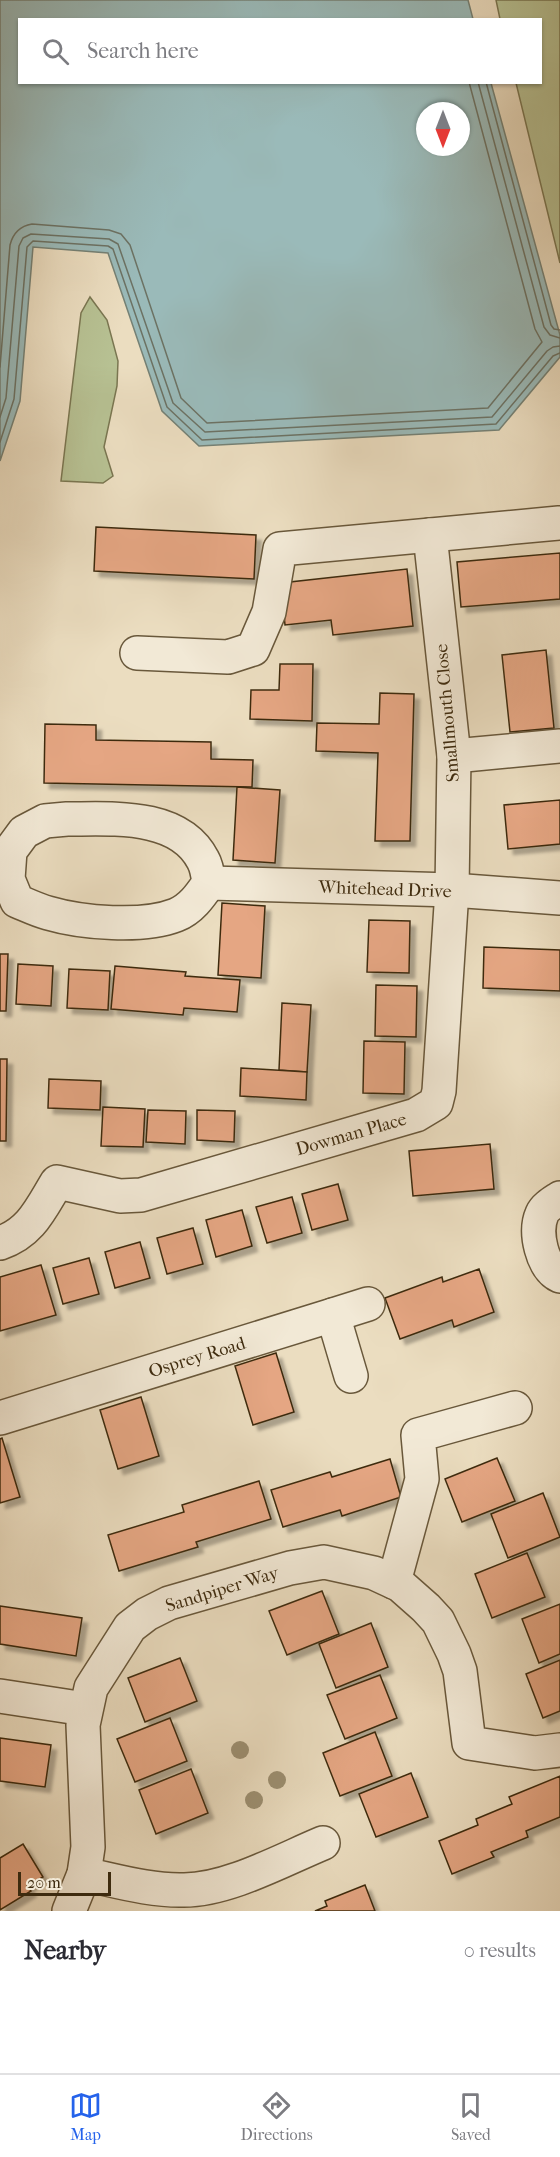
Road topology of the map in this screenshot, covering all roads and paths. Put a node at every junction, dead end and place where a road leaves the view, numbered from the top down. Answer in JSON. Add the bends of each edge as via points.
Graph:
{"nodes":[{"id":1,"x":559,"y":523,"type":"edge"},
{"id":2,"x":430,"y":535,"type":"junction"},
{"id":3,"x":137,"y":653,"type":"dead end"},
{"id":4,"x":560,"y":746,"type":"edge"},
{"id":5,"x":454,"y":756,"type":"junction"},
{"id":6,"x":209,"y":883,"type":"junction"},
{"id":7,"x":452,"y":891,"type":"junction"},
{"id":8,"x":560,"y":898,"type":"edge"},
{"id":9,"x":560,"y":1198,"type":"edge"},
{"id":10,"x":0,"y":1243,"type":"edge"},
{"id":11,"x":560,"y":1276,"type":"edge"},
{"id":12,"x":368,"y":1304,"type":"dead end"},
{"id":13,"x":333,"y":1315,"type":"junction"},
{"id":14,"x":351,"y":1376,"type":"dead end"},
{"id":15,"x":515,"y":1408,"type":"dead end"},
{"id":16,"x":0,"y":1418,"type":"edge"},
{"id":17,"x":394,"y":1582,"type":"junction"},
{"id":18,"x":0,"y":1696,"type":"edge"},
{"id":19,"x":85,"y":1709,"type":"junction"},
{"id":20,"x":560,"y":1750,"type":"edge"},
{"id":21,"x":323,"y":1843,"type":"dead end"},
{"id":22,"x":84,"y":1874,"type":"junction"},
{"id":23,"x":69,"y":1911,"type":"edge"}],
"edges":[{"from":1,"to":2,"type":"street"},
{"from":2,"to":3,"type":"street","via":[[280,549],[269,612],[253,649],[228,657]]},
{"from":2,"to":5,"type":"street","name":"Smallmouth Close"},
{"from":4,"to":5,"type":"street"},
{"from":5,"to":7,"type":"street","name":"Smallmouth Close"},
{"from":6,"to":6,"type":"street","via":[[196,902],[177,915],[145,922],[96,922],[48,913],[17,901],[8,879],[10,852],[24,832],[45,821],[99,819],[163,826],[195,848],[204,862]]},
{"from":6,"to":7,"type":"street","name":"Whitehead Drive"},
{"from":7,"to":8,"type":"street","name":"Whitehead Drive"},
{"from":7,"to":10,"type":"street","name":"Dowman Place","via":[[436,1103],[427,1110],[141,1195],[120,1196],[57,1182],[31,1224],[15,1238]]},
{"from":9,"to":11,"type":"street","via":[[542,1212],[539,1236],[548,1265]]},
{"from":12,"to":13,"type":"street","name":"Osprey Road"},
{"from":13,"to":14,"type":"street"},
{"from":13,"to":16,"type":"street","name":"Osprey Road"},
{"from":15,"to":17,"type":"street","via":[[418,1436],[422,1479]]},
{"from":17,"to":19,"type":"street","name":"Sandpiper Way","via":[[374,1573],[324,1562],[169,1603],[130,1627],[91,1688]]},
{"from":17,"to":20,"type":"street","name":"Sandpiper Way","via":[[438,1621],[454,1654],[460,1671],[469,1743],[535,1753]]},
{"from":18,"to":19,"type":"street"},
{"from":19,"to":22,"type":"street","name":"Sandpiper Way","via":[[88,1847]]},
{"from":21,"to":22,"type":"street","via":[[220,1886],[151,1888]]},
{"from":22,"to":23,"type":"street","name":"Sandpiper Way"}]}
